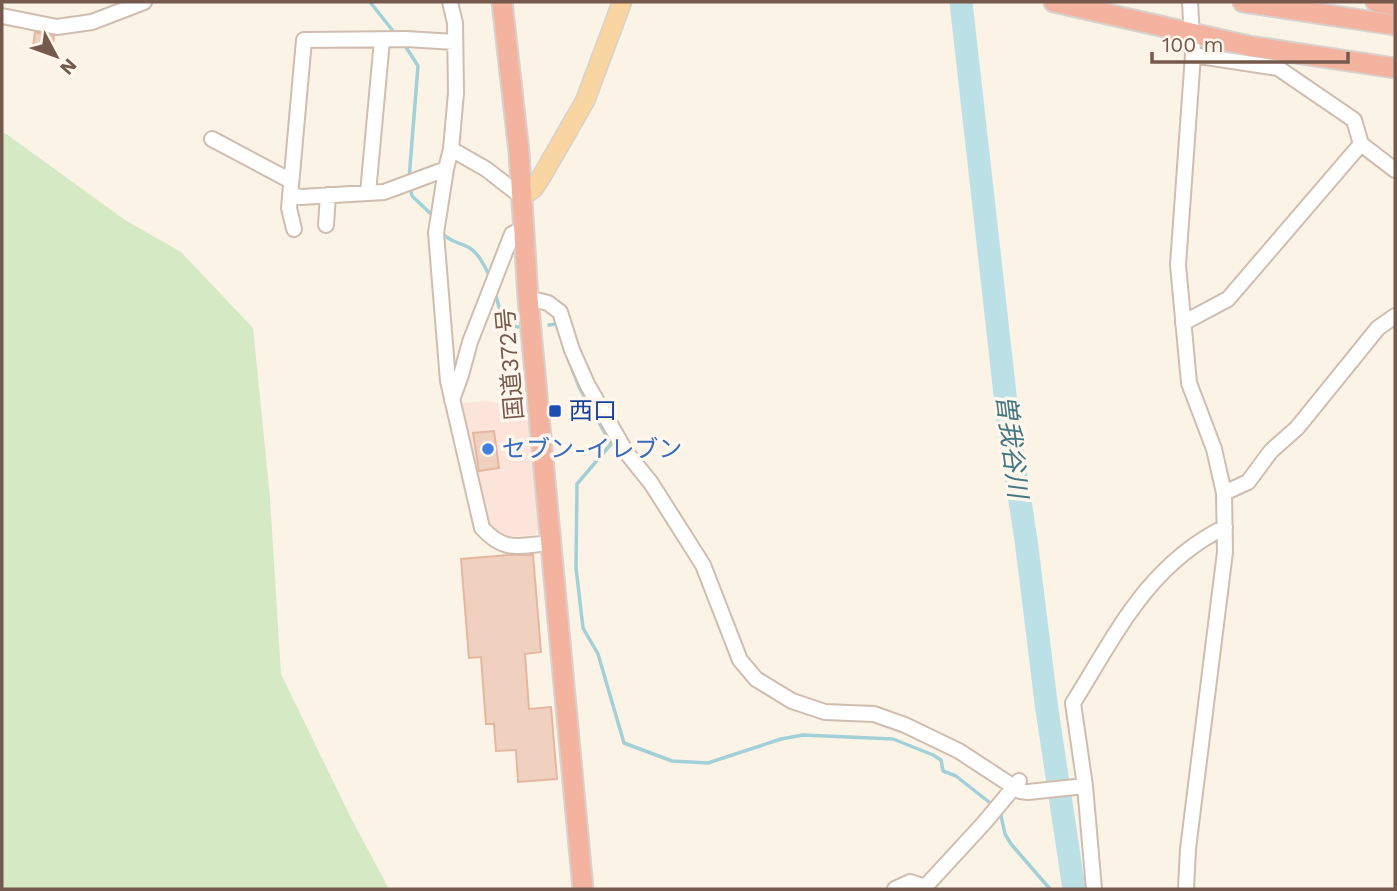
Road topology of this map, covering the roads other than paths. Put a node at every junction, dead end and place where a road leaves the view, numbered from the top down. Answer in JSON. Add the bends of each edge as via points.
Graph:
{"nodes":[{"id":1,"x":144,"y":2,"type":"edge"},
{"id":2,"x":450,"y":2,"type":"edge"},
{"id":3,"x":502,"y":2,"type":"edge"},
{"id":4,"x":622,"y":2,"type":"edge"},
{"id":5,"x":1054,"y":2,"type":"edge"},
{"id":6,"x":1191,"y":2,"type":"edge"},
{"id":7,"x":1243,"y":2,"type":"edge"},
{"id":8,"x":1376,"y":2,"type":"edge"},
{"id":9,"x":1395,"y":5,"type":"edge"},
{"id":10,"x":2,"y":16,"type":"edge"},
{"id":11,"x":1395,"y":25,"type":"edge"},
{"id":12,"x":1192,"y":34,"type":"junction"},
{"id":13,"x":394,"y":39,"type":"junction"},
{"id":14,"x":455,"y":41,"type":"junction"},
{"id":15,"x":1192,"y":55,"type":"junction"},
{"id":16,"x":1395,"y":68,"type":"edge"},
{"id":17,"x":212,"y":139,"type":"dead end"},
{"id":18,"x":1361,"y":144,"type":"junction"},
{"id":19,"x":452,"y":149,"type":"junction"},
{"id":20,"x":446,"y":169,"type":"junction"},
{"id":21,"x":1395,"y":170,"type":"edge"},
{"id":22,"x":290,"y":188,"type":"junction"},
{"id":23,"x":368,"y":193,"type":"junction"},
{"id":24,"x":328,"y":195,"type":"junction"},
{"id":25,"x":522,"y":197,"type":"junction"},
{"id":26,"x":326,"y":225,"type":"dead end"},
{"id":27,"x":525,"y":228,"type":"junction"},
{"id":28,"x":294,"y":229,"type":"dead end"},
{"id":29,"x":528,"y":298,"type":"junction"},
{"id":30,"x":1395,"y":316,"type":"edge"},
{"id":31,"x":1183,"y":323,"type":"junction"},
{"id":32,"x":452,"y":400,"type":"junction"},
{"id":33,"x":1224,"y":494,"type":"junction"},
{"id":34,"x":1225,"y":527,"type":"junction"},
{"id":35,"x":552,"y":543,"type":"junction"},
{"id":36,"x":1081,"y":788,"type":"junction"},
{"id":37,"x":1017,"y":789,"type":"junction"},
{"id":38,"x":924,"y":888,"type":"edge"},
{"id":39,"x":583,"y":889,"type":"edge"},
{"id":40,"x":895,"y":889,"type":"edge"},
{"id":41,"x":1094,"y":889,"type":"edge"},
{"id":42,"x":1186,"y":889,"type":"edge"}],
"edges":[{"from":1,"to":10,"type":"street","via":[[92,22],[57,27]]},
{"from":2,"to":14,"type":"street"},
{"from":3,"to":25,"type":"highway","name":"国道372号"},
{"from":4,"to":25,"type":"main road","via":[[578,116],[534,188]]},
{"from":5,"to":12,"type":"highway"},
{"from":6,"to":12,"type":"street"},
{"from":7,"to":11,"type":"highway"},
{"from":8,"to":9,"type":"highway"},
{"from":12,"to":15,"type":"street"},
{"from":12,"to":16,"type":"highway"},
{"from":13,"to":14,"type":"street"},
{"from":13,"to":22,"type":"street","via":[[304,40]]},
{"from":13,"to":23,"type":"street"},
{"from":14,"to":19,"type":"street"},
{"from":15,"to":18,"type":"street","via":[[1278,68],[1354,120]]},
{"from":15,"to":31,"type":"street","via":[[1178,265]]},
{"from":17,"to":22,"type":"street"},
{"from":18,"to":21,"type":"street"},
{"from":18,"to":31,"type":"street","via":[[1228,299]]},
{"from":19,"to":20,"type":"street"},
{"from":19,"to":25,"type":"street"},
{"from":20,"to":23,"type":"street","via":[[384,192]]},
{"from":20,"to":32,"type":"street","via":[[436,233]]},
{"from":22,"to":24,"type":"street","via":[[301,197]]},
{"from":22,"to":28,"type":"street"},
{"from":23,"to":24,"type":"street"},
{"from":24,"to":26,"type":"street"},
{"from":25,"to":27,"type":"highway","name":"国道372号"},
{"from":27,"to":29,"type":"highway","name":"国道372号"},
{"from":27,"to":32,"type":"street","via":[[512,234]]},
{"from":29,"to":35,"type":"highway","name":"国道372号"},
{"from":29,"to":37,"type":"street","via":[[560,312],[587,384],[626,452],[703,565],[749,673],[808,708],[874,714],[905,725],[960,751]]},
{"from":30,"to":33,"type":"street","via":[[1378,328],[1248,482]]},
{"from":31,"to":33,"type":"street","via":[[1189,383],[1214,449]]},
{"from":32,"to":35,"type":"street","via":[[482,528],[503,546]]},
{"from":33,"to":34,"type":"street"},
{"from":34,"to":36,"type":"street","via":[[1161,572],[1139,597],[1073,703]]},
{"from":34,"to":42,"type":"street"},
{"from":35,"to":39,"type":"highway","name":"国道372号"},
{"from":36,"to":37,"type":"street"},
{"from":36,"to":41,"type":"street"},
{"from":37,"to":38,"type":"street"},
{"from":38,"to":40,"type":"street","via":[[910,882]]}]}
